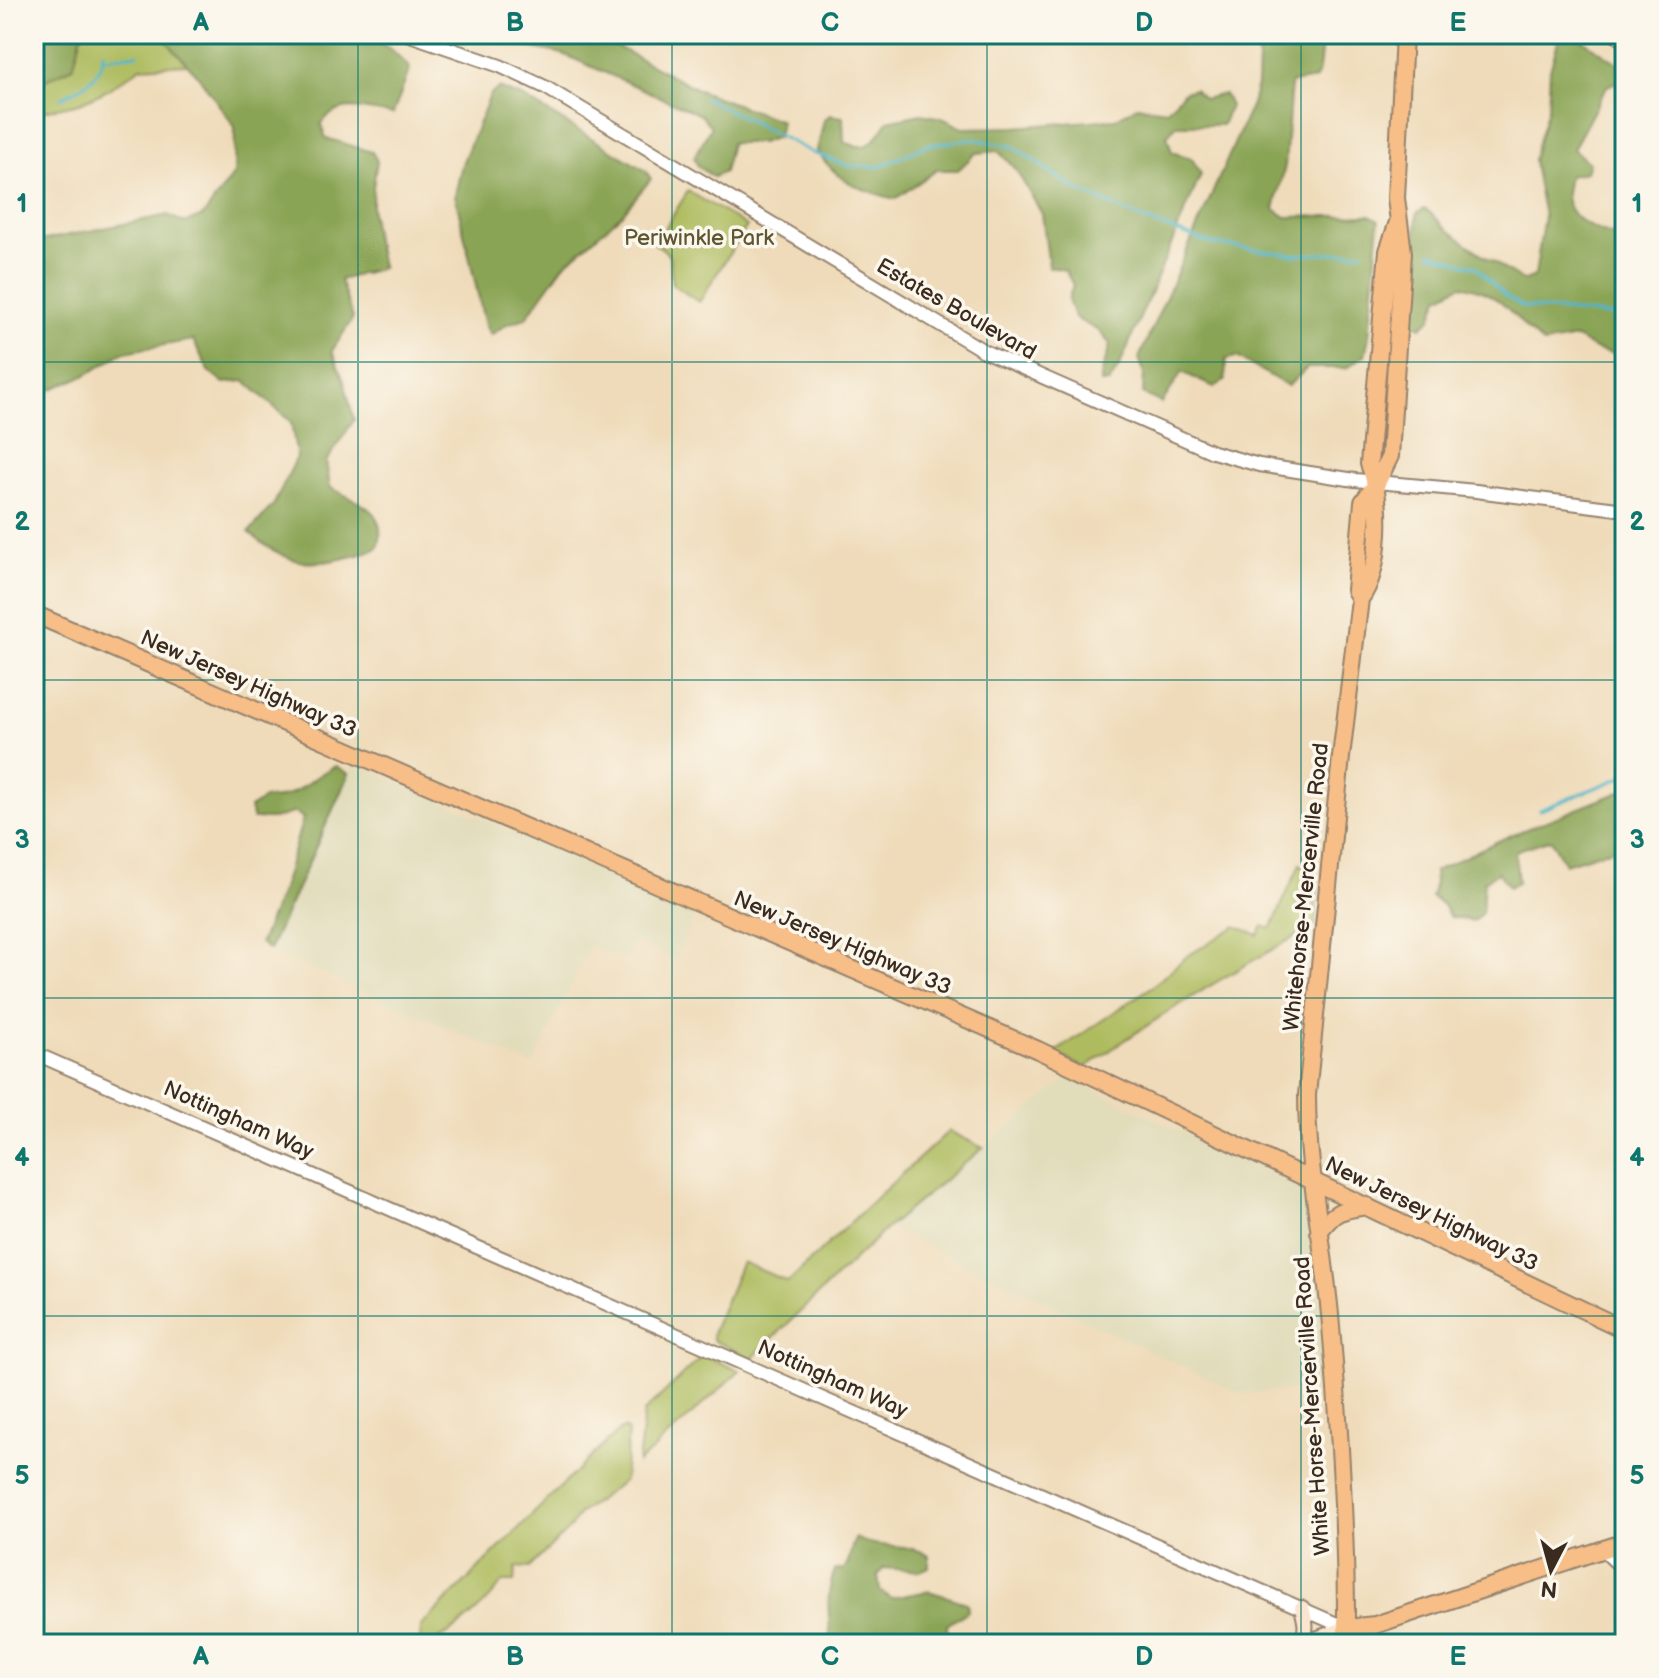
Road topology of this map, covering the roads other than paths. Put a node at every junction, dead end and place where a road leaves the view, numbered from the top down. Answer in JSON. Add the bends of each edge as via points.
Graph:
{"nodes":[{"id":1,"x":407,"y":34,"type":"edge"},
{"id":2,"x":1404,"y":34,"type":"edge"},
{"id":3,"x":1616,"y":34,"type":"edge"},
{"id":4,"x":1625,"y":40,"type":"edge"},
{"id":5,"x":1377,"y":483,"type":"junction"},
{"id":6,"x":1625,"y":510,"type":"edge"},
{"id":7,"x":34,"y":614,"type":"edge"},
{"id":8,"x":34,"y":1053,"type":"edge"},
{"id":9,"x":1313,"y":1180,"type":"junction"},
{"id":10,"x":1367,"y":1206,"type":"junction"},
{"id":11,"x":1319,"y":1232,"type":"junction"},
{"id":12,"x":1625,"y":1330,"type":"edge"},
{"id":13,"x":1625,"y":1542,"type":"edge"},
{"id":14,"x":1603,"y":1550,"type":"junction"},
{"id":15,"x":1625,"y":1571,"type":"edge"},
{"id":16,"x":1302,"y":1608,"type":"junction"},
{"id":17,"x":1346,"y":1636,"type":"edge"},
{"id":18,"x":1301,"y":1644,"type":"edge"}],
"edges":[{"from":1,"to":5,"type":"street","name":"Estates Boulevard","via":[[545,87],[1015,367],[1236,460]]},
{"from":2,"to":5,"type":"main road","via":[[1398,222],[1388,251],[1369,464]]},
{"from":3,"to":4,"type":"main road"},
{"from":5,"to":6,"type":"street","name":"Estates Boulevard"},
{"from":5,"to":9,"type":"main road","name":"Whitehorse-Mercerville Road","via":[[1363,502],[1355,590],[1360,599],[1308,1065]]},
{"from":7,"to":9,"type":"main road","name":"New Jersey Highway 33","via":[[1038,1050]]},
{"from":8,"to":16,"type":"street","name":"Nottingham Way"},
{"from":9,"to":10,"type":"main road","name":"New Jersey Highway 33"},
{"from":9,"to":11,"type":"main road","name":"White Horse-Mercerville Road"},
{"from":10,"to":11,"type":"main road","via":[[1341,1210]]},
{"from":10,"to":12,"type":"main road","name":"New Jersey Highway 33"},
{"from":11,"to":17,"type":"main road","name":"White Horse-Mercerville Road","via":[[1331,1325]]},
{"from":13,"to":14,"type":"main road"},
{"from":14,"to":15,"type":"street"},
{"from":14,"to":17,"type":"main road"},
{"from":16,"to":17,"type":"street","name":"Nottingham Way"},
{"from":16,"to":18,"type":"main road","via":[[1307,1623]]},
{"from":17,"to":18,"type":"main road"}]}
